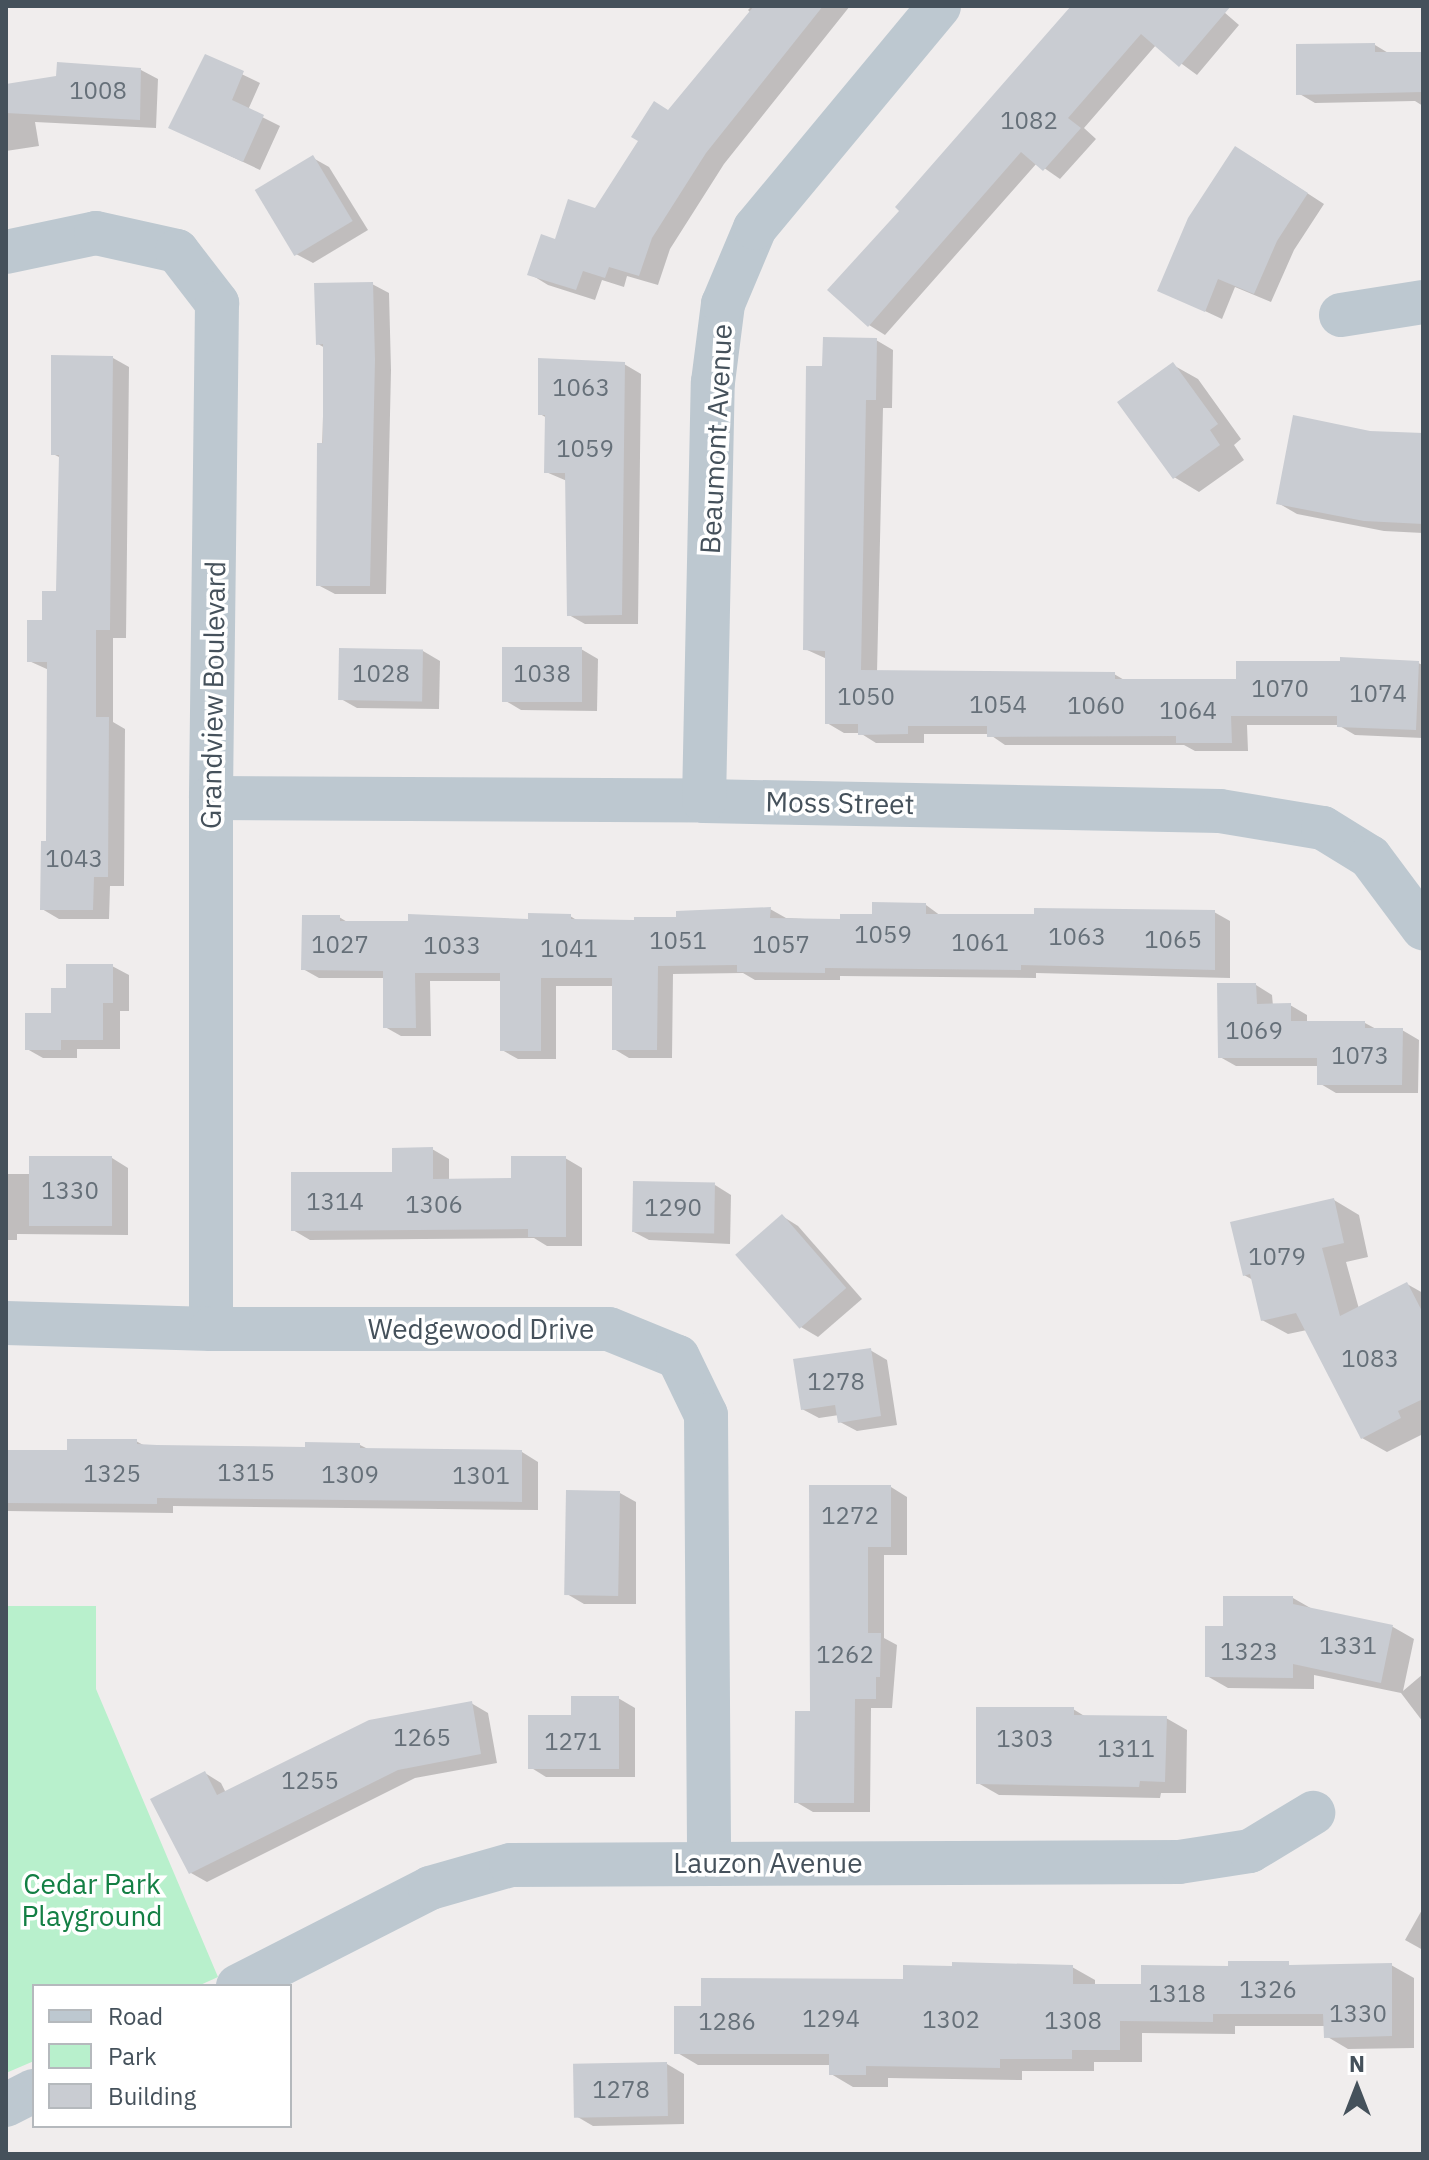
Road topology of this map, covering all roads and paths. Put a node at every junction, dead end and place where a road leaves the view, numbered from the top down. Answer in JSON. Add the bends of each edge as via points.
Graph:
{"nodes":[{"id":1,"x":939,"y":6,"type":"edge"},
{"id":2,"x":6,"y":252,"type":"edge"},
{"id":3,"x":1423,"y":302,"type":"edge"},
{"id":4,"x":1341,"y":315,"type":"dead end"},
{"id":5,"x":211,"y":798,"type":"junction"},
{"id":6,"x":704,"y":801,"type":"junction"},
{"id":7,"x":1423,"y":928,"type":"edge"},
{"id":8,"x":6,"y":1323,"type":"edge"},
{"id":9,"x":211,"y":1329,"type":"junction"},
{"id":10,"x":1313,"y":1813,"type":"dead end"},
{"id":11,"x":709,"y":1863,"type":"junction"},
{"id":12,"x":242,"y":1984,"type":"edge"},
{"id":13,"x":32,"y":2092,"type":"edge"},
{"id":14,"x":6,"y":2105,"type":"edge"}],
"edges":[{"from":1,"to":6,"type":"street","name":"Beaumont Avenue","via":[[755,228],[723,304],[713,382]]},
{"from":2,"to":5,"type":"street","name":"Grandview Boulevard","via":[[96,233],[177,251],[217,303]]},
{"from":3,"to":4,"type":"street"},
{"from":5,"to":6,"type":"street","name":"Moss Street"},
{"from":5,"to":9,"type":"street","name":"Grandview Boulevard"},
{"from":6,"to":7,"type":"street","name":"Moss Street","via":[[1220,811],[1323,828],[1370,857]]},
{"from":8,"to":9,"type":"street","name":"Wedgewood Drive"},
{"from":9,"to":11,"type":"street","name":"Wedgewood Drive","via":[[609,1329],[678,1357],[706,1415]]},
{"from":10,"to":11,"type":"street","name":"Lauzon Avenue","via":[[1250,1851],[1179,1862]]},
{"from":11,"to":12,"type":"street","name":"Lauzon Avenue","via":[[511,1865],[430,1888]]},
{"from":13,"to":14,"type":"street"}]}
